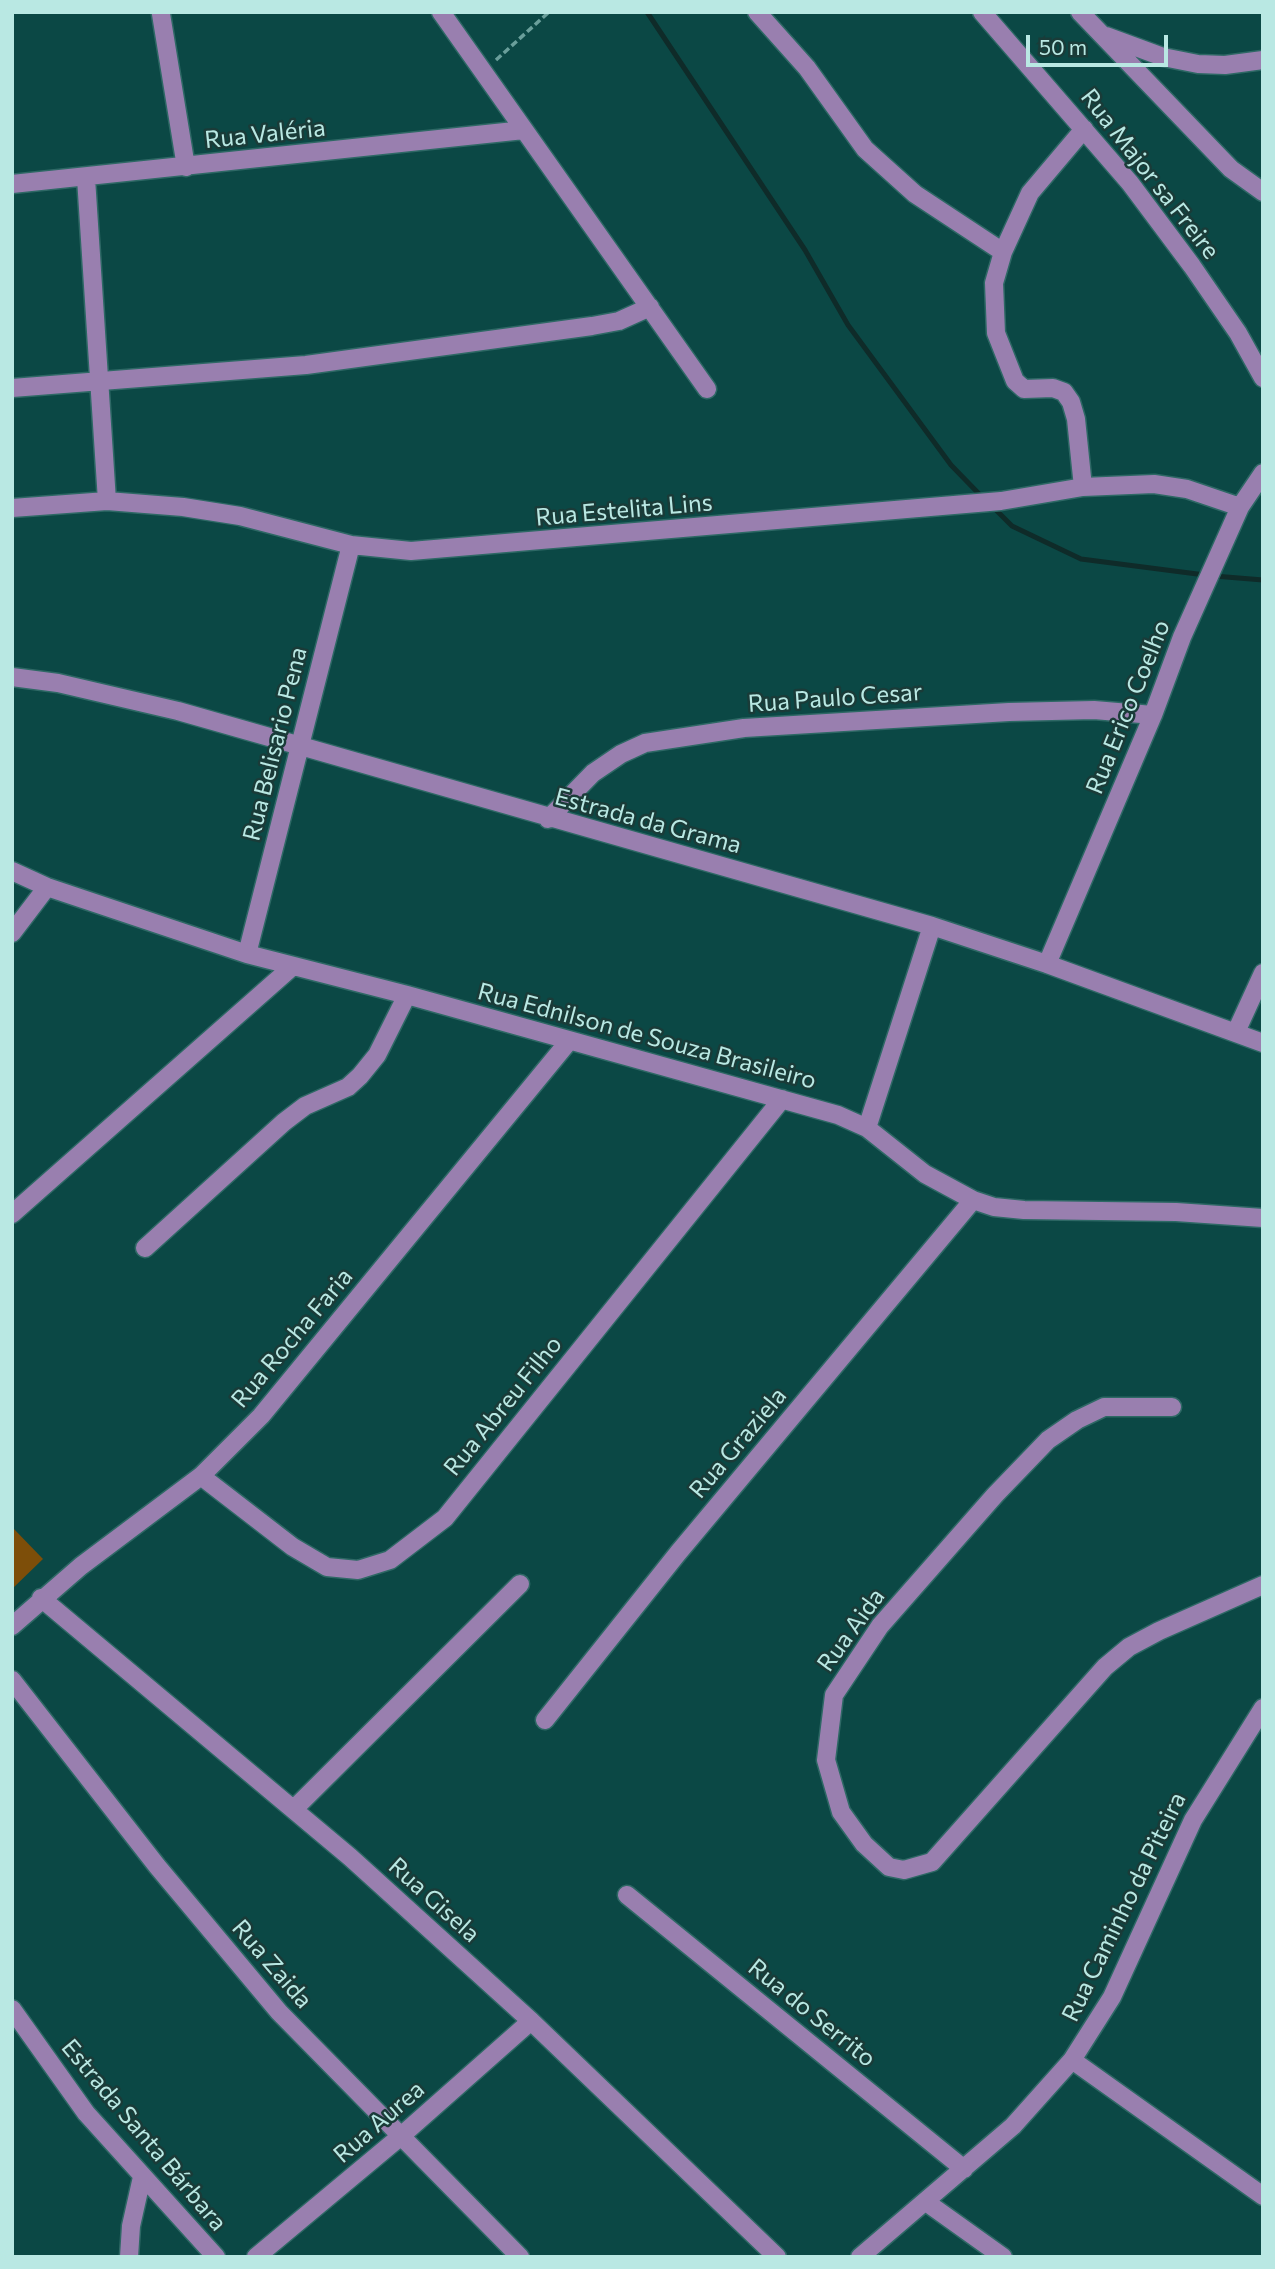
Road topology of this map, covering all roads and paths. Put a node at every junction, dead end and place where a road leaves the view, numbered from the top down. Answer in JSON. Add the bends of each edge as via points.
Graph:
{"nodes":[{"id":1,"x":441,"y":12,"type":"edge"},
{"id":2,"x":549,"y":12,"type":"edge"},
{"id":3,"x":757,"y":12,"type":"edge"},
{"id":4,"x":982,"y":12,"type":"edge"},
{"id":5,"x":1080,"y":12,"type":"edge"},
{"id":6,"x":161,"y":14,"type":"dead end"},
{"id":7,"x":1100,"y":34,"type":"junction"},
{"id":8,"x":1263,"y":60,"type":"edge"},
{"id":9,"x":482,"y":71,"type":"junction"},
{"id":10,"x":1084,"y":129,"type":"junction"},
{"id":11,"x":524,"y":130,"type":"junction"},
{"id":12,"x":186,"y":167,"type":"junction"},
{"id":13,"x":86,"y":178,"type":"junction"},
{"id":14,"x":12,"y":184,"type":"edge"},
{"id":15,"x":1263,"y":192,"type":"edge"},
{"id":16,"x":1003,"y":252,"type":"junction"},
{"id":17,"x":650,"y":307,"type":"junction"},
{"id":18,"x":1263,"y":378,"type":"edge"},
{"id":19,"x":101,"y":380,"type":"junction"},
{"id":20,"x":12,"y":388,"type":"edge"},
{"id":21,"x":707,"y":389,"type":"dead end"},
{"id":22,"x":1263,"y":473,"type":"edge"},
{"id":23,"x":1083,"y":487,"type":"junction"},
{"id":24,"x":107,"y":501,"type":"junction"},
{"id":25,"x":1240,"y":507,"type":"junction"},
{"id":26,"x":12,"y":508,"type":"edge"},
{"id":27,"x":351,"y":545,"type":"junction"},
{"id":28,"x":12,"y":677,"type":"edge"},
{"id":29,"x":1153,"y":715,"type":"junction"},
{"id":30,"x":300,"y":747,"type":"junction"},
{"id":31,"x":548,"y":819,"type":"junction"},
{"id":32,"x":12,"y":871,"type":"edge"},
{"id":33,"x":47,"y":887,"type":"junction"},
{"id":34,"x":932,"y":926,"type":"junction"},
{"id":35,"x":12,"y":933,"type":"edge"},
{"id":36,"x":247,"y":954,"type":"junction"},
{"id":37,"x":1047,"y":964,"type":"junction"},
{"id":38,"x":293,"y":965,"type":"junction"},
{"id":39,"x":1263,"y":973,"type":"edge"},
{"id":40,"x":407,"y":995,"type":"junction"},
{"id":41,"x":1236,"y":1032,"type":"junction"},
{"id":42,"x":569,"y":1041,"type":"junction"},
{"id":43,"x":1263,"y":1043,"type":"edge"},
{"id":44,"x":782,"y":1099,"type":"junction"},
{"id":45,"x":867,"y":1128,"type":"junction"},
{"id":46,"x":972,"y":1200,"type":"junction"},
{"id":47,"x":12,"y":1214,"type":"edge"},
{"id":48,"x":1263,"y":1218,"type":"edge"},
{"id":49,"x":145,"y":1248,"type":"dead end"},
{"id":50,"x":1172,"y":1407,"type":"dead end"},
{"id":51,"x":201,"y":1476,"type":"junction"},
{"id":52,"x":520,"y":1584,"type":"dead end"},
{"id":53,"x":1263,"y":1585,"type":"edge"},
{"id":54,"x":41,"y":1598,"type":"junction"},
{"id":55,"x":12,"y":1626,"type":"edge"},
{"id":56,"x":12,"y":1680,"type":"edge"},
{"id":57,"x":1263,"y":1708,"type":"edge"},
{"id":58,"x":545,"y":1720,"type":"dead end"},
{"id":59,"x":294,"y":1809,"type":"junction"},
{"id":60,"x":627,"y":1895,"type":"dead end"},
{"id":61,"x":12,"y":2009,"type":"edge"},
{"id":62,"x":531,"y":2021,"type":"junction"},
{"id":63,"x":1072,"y":2060,"type":"junction"},
{"id":64,"x":401,"y":2136,"type":"junction"},
{"id":65,"x":964,"y":2169,"type":"junction"},
{"id":66,"x":142,"y":2177,"type":"junction"},
{"id":67,"x":1263,"y":2196,"type":"edge"},
{"id":68,"x":926,"y":2202,"type":"junction"},
{"id":69,"x":129,"y":2257,"type":"edge"},
{"id":70,"x":216,"y":2257,"type":"edge"},
{"id":71,"x":256,"y":2257,"type":"edge"},
{"id":72,"x":520,"y":2257,"type":"edge"},
{"id":73,"x":778,"y":2257,"type":"edge"},
{"id":74,"x":860,"y":2257,"type":"edge"},
{"id":75,"x":1003,"y":2257,"type":"edge"}],
"edges":[{"from":1,"to":9,"type":"street"},
{"from":2,"to":9,"type":"path"},
{"from":3,"to":16,"type":"street","via":[[807,68],[865,149],[915,194]]},
{"from":4,"to":10,"type":"street","name":"Rua Major sa Freire"},
{"from":5,"to":7,"type":"street","name":"Rua Major sa Freire"},
{"from":6,"to":12,"type":"street"},
{"from":7,"to":8,"type":"street","via":[[1163,57],[1198,64]]},
{"from":7,"to":15,"type":"street","name":"Rua Major sa Freire","via":[[1231,169]]},
{"from":9,"to":11,"type":"street"},
{"from":10,"to":16,"type":"street","via":[[1030,192]]},
{"from":10,"to":18,"type":"street","name":"Rua Major sa Freire","via":[[1192,266]]},
{"from":11,"to":12,"type":"street","name":"Rua Valéria"},
{"from":11,"to":17,"type":"street"},
{"from":12,"to":13,"type":"street","name":"Rua Valéria"},
{"from":13,"to":14,"type":"street","name":"Rua Valéria"},
{"from":13,"to":19,"type":"street"},
{"from":16,"to":23,"type":"street","via":[[994,282],[996,333],[1005,362],[1014,381],[1024,389],[1053,388],[1064,392],[1071,402]]},
{"from":17,"to":19,"type":"street","via":[[619,321],[592,326],[319,363]]},
{"from":17,"to":21,"type":"street"},
{"from":19,"to":20,"type":"street"},
{"from":19,"to":24,"type":"street"},
{"from":22,"to":25,"type":"street","name":"Rua Erico Coelho"},
{"from":23,"to":25,"type":"street","name":"Rua Estelita Lins","via":[[1154,484],[1187,489]]},
{"from":23,"to":27,"type":"street","name":"Rua Estelita Lins","via":[[1001,501],[456,549],[411,551]]},
{"from":24,"to":26,"type":"street","name":"Rua Estelita Lins"},
{"from":24,"to":27,"type":"street","name":"Rua Estelita Lins","via":[[240,516]]},
{"from":25,"to":29,"type":"street","name":"Rua Erico Coelho"},
{"from":27,"to":30,"type":"street","name":"Rua Belisario Pena"},
{"from":28,"to":30,"type":"street","name":"Estrada da Grama","via":[[178,711]]},
{"from":29,"to":31,"type":"street","name":"Rua Paulo Cesar","via":[[1094,710],[1009,712],[744,728],[645,743],[593,773]]},
{"from":29,"to":37,"type":"street","name":"Rua Erico Coelho"},
{"from":30,"to":31,"type":"street","name":"Estrada da Grama"},
{"from":30,"to":36,"type":"street","name":"Rua Belisario Pena"},
{"from":31,"to":34,"type":"street","name":"Estrada da Grama"},
{"from":32,"to":33,"type":"street","name":"Rua Ednilson de Souza Brasileiro"},
{"from":33,"to":35,"type":"street"},
{"from":33,"to":36,"type":"street","name":"Rua Ednilson de Souza Brasileiro"},
{"from":34,"to":37,"type":"street","name":"Estrada da Grama"},
{"from":34,"to":45,"type":"street"},
{"from":36,"to":38,"type":"street","name":"Rua Ednilson de Souza Brasileiro"},
{"from":37,"to":41,"type":"street","name":"Estrada da Grama"},
{"from":38,"to":40,"type":"street","name":"Rua Ednilson de Souza Brasileiro"},
{"from":38,"to":47,"type":"street"},
{"from":39,"to":41,"type":"street"},
{"from":40,"to":42,"type":"street","name":"Rua Ednilson de Souza Brasileiro"},
{"from":40,"to":49,"type":"street","via":[[377,1055],[360,1076],[284,1122]]},
{"from":41,"to":43,"type":"street","name":"Estrada da Grama"},
{"from":42,"to":44,"type":"street","name":"Rua Ednilson de Souza Brasileiro"},
{"from":42,"to":51,"type":"street","name":"Rua Rocha Faria","via":[[261,1416]]},
{"from":44,"to":45,"type":"street","name":"Rua Ednilson de Souza Brasileiro"},
{"from":44,"to":51,"type":"street","name":"Rua Abreu Filho","via":[[445,1518],[390,1560],[358,1570],[327,1567],[293,1548]]},
{"from":45,"to":46,"type":"street","name":"Rua Ednilson de Souza Brasileiro","via":[[925,1174]]},
{"from":46,"to":48,"type":"street","name":"Rua Ednilson de Souza Brasileiro","via":[[1024,1210]]},
{"from":46,"to":58,"type":"street","name":"Rua Graziela"},
{"from":50,"to":53,"type":"street","name":"Rua Aida","via":[[1104,1408],[1048,1440],[880,1626],[834,1695],[827,1760],[841,1812],[864,1844],[889,1867],[904,1870],[932,1862],[1029,1749],[1121,1654],[1159,1631]]},
{"from":51,"to":54,"type":"street","name":"Rua Rocha Faria"},
{"from":52,"to":59,"type":"street"},
{"from":54,"to":55,"type":"street","name":"Rua Rocha Faria"},
{"from":54,"to":59,"type":"street","name":"Rua Gisela"},
{"from":56,"to":64,"type":"street","name":"Rua Zaida","via":[[157,1866],[279,2012]]},
{"from":57,"to":63,"type":"street","name":"Rua Caminho da Piteira","via":[[1194,1820],[1112,1997]]},
{"from":59,"to":62,"type":"street","name":"Rua Gisela"},
{"from":60,"to":65,"type":"street","name":"Rua do Serrito"},
{"from":61,"to":66,"type":"street","name":"Estrada Santa Bárbara","via":[[86,2113]]},
{"from":62,"to":64,"type":"street","name":"Rua Aurea"},
{"from":62,"to":73,"type":"street","name":"Rua Gisela"},
{"from":63,"to":65,"type":"street","name":"Rua Caminho da Piteira","via":[[1013,2126]]},
{"from":63,"to":67,"type":"street"},
{"from":64,"to":71,"type":"street","name":"Rua Aurea"},
{"from":64,"to":72,"type":"street","name":"Rua Zaida"},
{"from":65,"to":68,"type":"street","name":"Rua Caminho da Piteira"},
{"from":66,"to":69,"type":"street"},
{"from":66,"to":70,"type":"street","name":"Estrada Santa Bárbara"},
{"from":68,"to":74,"type":"street","name":"Rua Caminho da Piteira"},
{"from":68,"to":75,"type":"street"}]}
